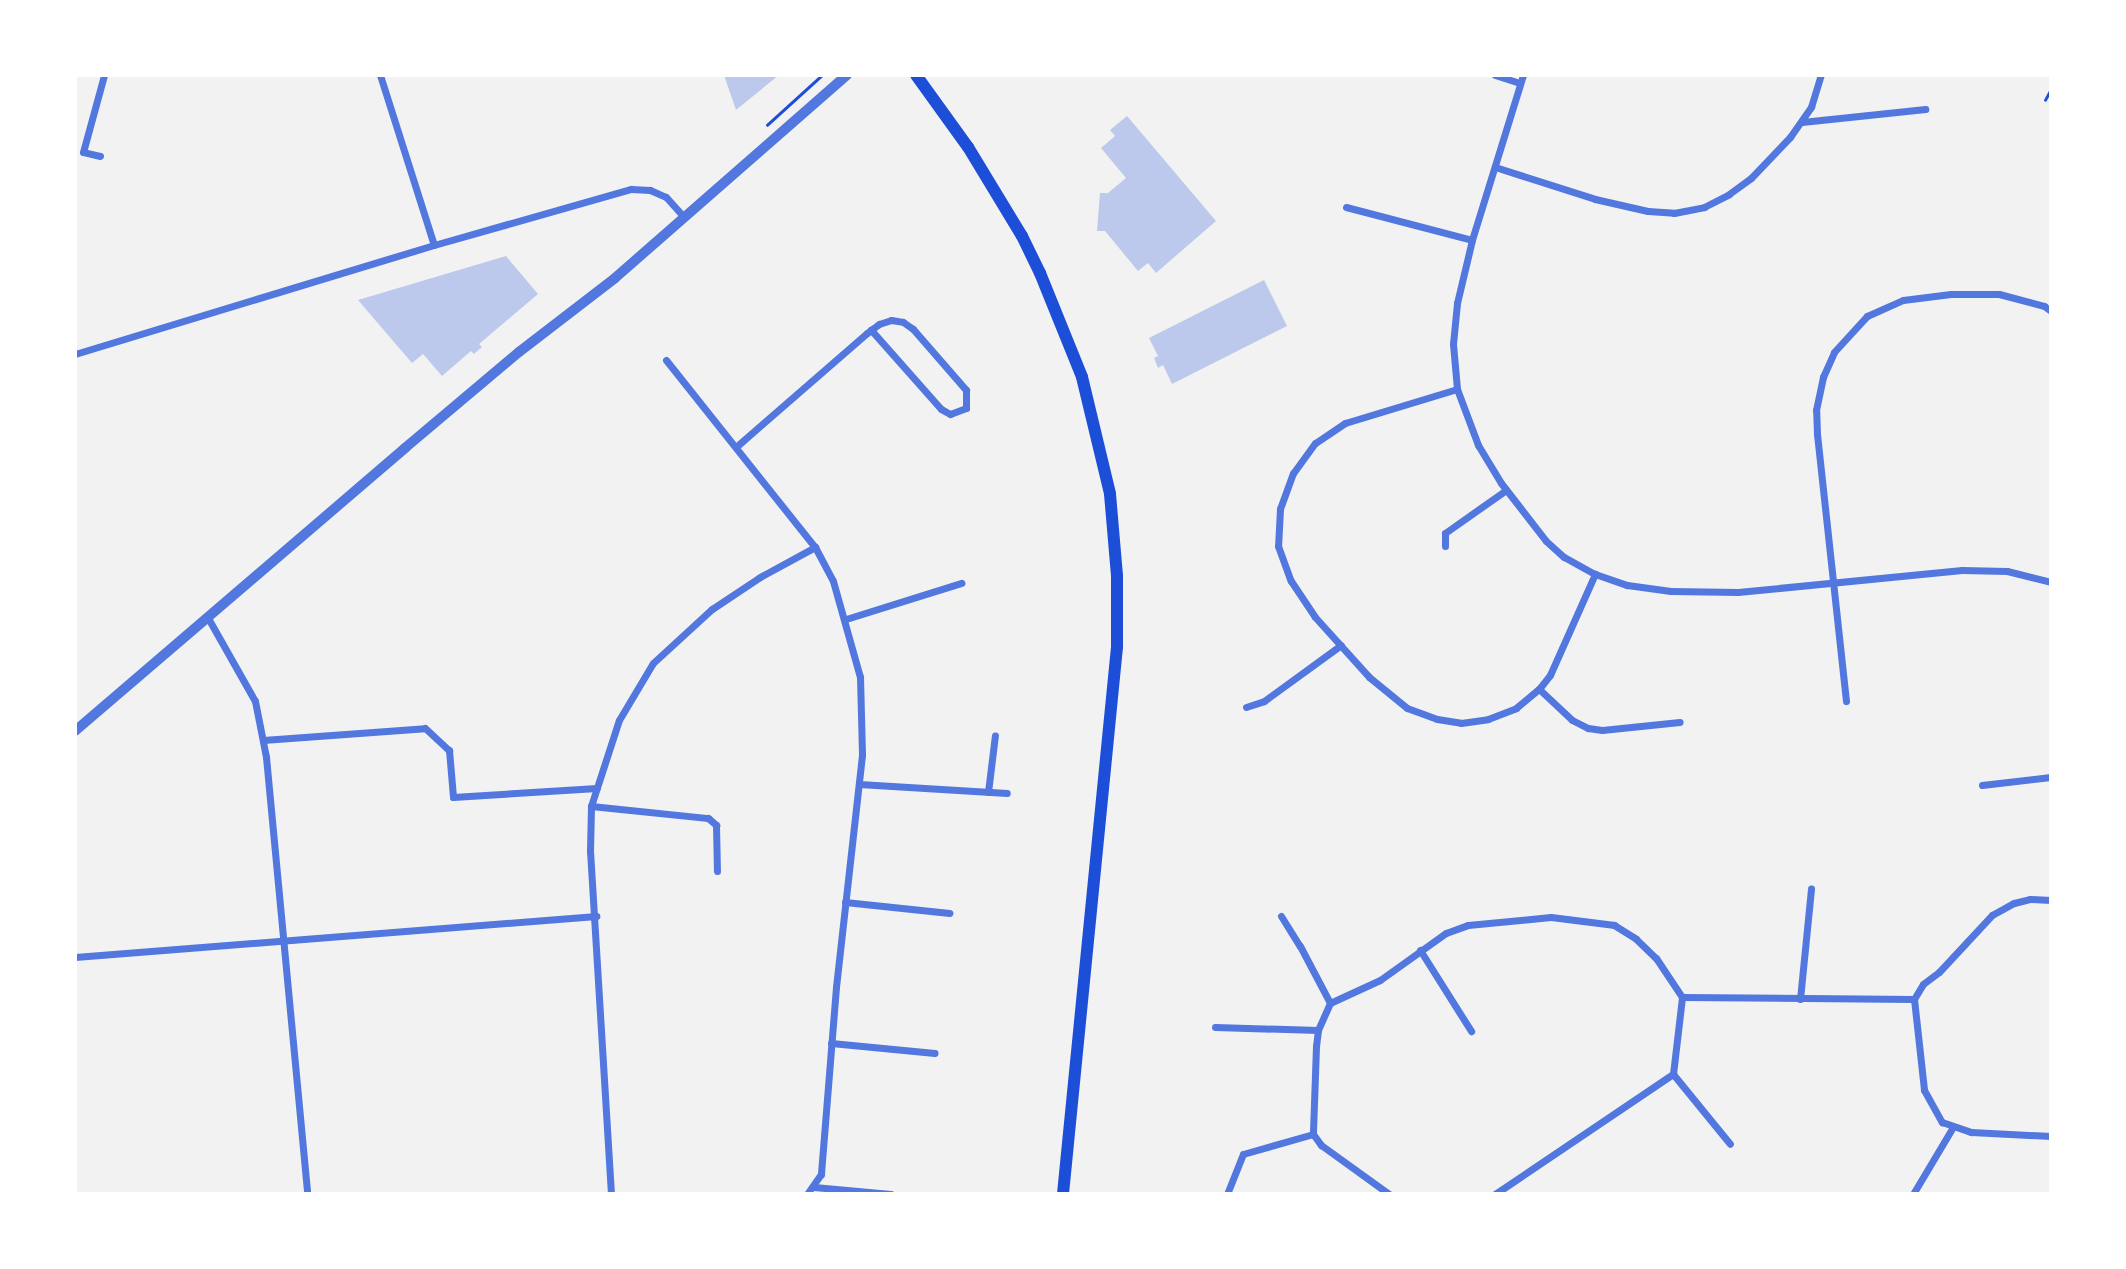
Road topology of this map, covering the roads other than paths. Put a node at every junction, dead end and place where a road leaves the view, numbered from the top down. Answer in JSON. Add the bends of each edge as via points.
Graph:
{"nodes":[{"id":1,"x":104,"y":75,"type":"edge"},
{"id":2,"x":380,"y":75,"type":"edge"},
{"id":3,"x":847,"y":75,"type":"edge"},
{"id":4,"x":916,"y":75,"type":"edge"},
{"id":5,"x":1495,"y":75,"type":"edge"},
{"id":6,"x":1821,"y":75,"type":"edge"},
{"id":7,"x":1522,"y":79,"type":"edge"},
{"id":8,"x":1925,"y":109,"type":"dead end"},
{"id":9,"x":1802,"y":122,"type":"junction"},
{"id":10,"x":100,"y":156,"type":"dead end"},
{"id":11,"x":1495,"y":167,"type":"junction"},
{"id":12,"x":1346,"y":207,"type":"dead end"},
{"id":13,"x":684,"y":217,"type":"junction"},
{"id":14,"x":1472,"y":240,"type":"junction"},
{"id":15,"x":434,"y":245,"type":"junction"},
{"id":16,"x":2051,"y":312,"type":"edge"},
{"id":17,"x":871,"y":330,"type":"junction"},
{"id":18,"x":75,"y":354,"type":"edge"},
{"id":19,"x":666,"y":360,"type":"dead end"},
{"id":20,"x":1457,"y":389,"type":"junction"},
{"id":21,"x":737,"y":446,"type":"junction"},
{"id":22,"x":1506,"y":490,"type":"junction"},
{"id":23,"x":1445,"y":546,"type":"dead end"},
{"id":24,"x":815,"y":547,"type":"junction"},
{"id":25,"x":1595,"y":574,"type":"junction"},
{"id":26,"x":1832,"y":581,"type":"junction"},
{"id":27,"x":2051,"y":582,"type":"edge"},
{"id":28,"x":961,"y":583,"type":"dead end"},
{"id":29,"x":208,"y":618,"type":"junction"},
{"id":30,"x":846,"y":619,"type":"junction"},
{"id":31,"x":1341,"y":645,"type":"junction"},
{"id":32,"x":1539,"y":689,"type":"junction"},
{"id":33,"x":1846,"y":701,"type":"dead end"},
{"id":34,"x":1246,"y":707,"type":"dead end"},
{"id":35,"x":1680,"y":722,"type":"dead end"},
{"id":36,"x":75,"y":731,"type":"edge"},
{"id":37,"x":995,"y":735,"type":"dead end"},
{"id":38,"x":263,"y":740,"type":"junction"},
{"id":39,"x":2051,"y":777,"type":"edge"},
{"id":40,"x":859,"y":784,"type":"junction"},
{"id":41,"x":1982,"y":785,"type":"dead end"},
{"id":42,"x":597,"y":788,"type":"junction"},
{"id":43,"x":988,"y":792,"type":"junction"},
{"id":44,"x":1007,"y":793,"type":"dead end"},
{"id":45,"x":591,"y":806,"type":"junction"},
{"id":46,"x":717,"y":871,"type":"dead end"},
{"id":47,"x":1811,"y":889,"type":"dead end"},
{"id":48,"x":2051,"y":900,"type":"edge"},
{"id":49,"x":845,"y":902,"type":"junction"},
{"id":50,"x":949,"y":913,"type":"dead end"},
{"id":51,"x":596,"y":916,"type":"junction"},
{"id":52,"x":1280,"y":916,"type":"dead end"},
{"id":53,"x":281,"y":940,"type":"junction"},
{"id":54,"x":1420,"y":950,"type":"junction"},
{"id":55,"x":75,"y":957,"type":"edge"},
{"id":56,"x":1682,"y":997,"type":"junction"},
{"id":57,"x":1800,"y":999,"type":"junction"},
{"id":58,"x":1914,"y":999,"type":"junction"},
{"id":59,"x":1330,"y":1003,"type":"junction"},
{"id":60,"x":1214,"y":1027,"type":"dead end"},
{"id":61,"x":1318,"y":1030,"type":"junction"},
{"id":62,"x":1471,"y":1031,"type":"dead end"},
{"id":63,"x":831,"y":1043,"type":"junction"},
{"id":64,"x":934,"y":1053,"type":"dead end"},
{"id":65,"x":1673,"y":1074,"type":"junction"},
{"id":66,"x":1953,"y":1127,"type":"junction"},
{"id":67,"x":1313,"y":1134,"type":"junction"},
{"id":68,"x":2051,"y":1136,"type":"edge"},
{"id":69,"x":1730,"y":1144,"type":"dead end"},
{"id":70,"x":814,"y":1187,"type":"junction"},
{"id":71,"x":307,"y":1194,"type":"edge"},
{"id":72,"x":611,"y":1194,"type":"edge"},
{"id":73,"x":807,"y":1194,"type":"edge"},
{"id":74,"x":891,"y":1194,"type":"edge"},
{"id":75,"x":1063,"y":1194,"type":"edge"},
{"id":76,"x":1227,"y":1194,"type":"edge"},
{"id":77,"x":1389,"y":1194,"type":"edge"},
{"id":78,"x":1495,"y":1194,"type":"edge"},
{"id":79,"x":1913,"y":1194,"type":"edge"}],
"edges":[{"from":1,"to":10,"type":"street","via":[[83,152]]},
{"from":2,"to":15,"type":"street"},
{"from":3,"to":13,"type":"street"},
{"from":4,"to":75,"type":"main road","via":[[981,167],[1040,274],[1082,377],[1110,494],[1117,576],[1116,672]]},
{"from":5,"to":7,"type":"street"},
{"from":6,"to":9,"type":"street"},
{"from":7,"to":11,"type":"street"},
{"from":8,"to":9,"type":"street"},
{"from":9,"to":11,"type":"street","via":[[1751,178],[1730,194],[1704,207],[1674,213],[1615,204]]},
{"from":11,"to":14,"type":"street"},
{"from":12,"to":14,"type":"street"},
{"from":13,"to":15,"type":"street","via":[[666,197],[631,189]]},
{"from":13,"to":29,"type":"street","via":[[264,566]]},
{"from":14,"to":20,"type":"street","via":[[1454,323]]},
{"from":15,"to":18,"type":"street"},
{"from":16,"to":26,"type":"street","via":[[1999,294],[1925,296],[1880,308],[1850,331],[1823,377],[1816,410]]},
{"from":17,"to":17,"type":"street","via":[[891,320],[913,329],[966,390],[966,408],[950,414],[941,409]]},
{"from":17,"to":21,"type":"street"},
{"from":19,"to":21,"type":"street"},
{"from":20,"to":22,"type":"street","via":[[1478,445]]},
{"from":20,"to":31,"type":"street","via":[[1345,423],[1315,443],[1293,473],[1278,527],[1282,563],[1303,599]]},
{"from":21,"to":24,"type":"street"},
{"from":22,"to":23,"type":"street","via":[[1444,533]]},
{"from":22,"to":25,"type":"street","via":[[1546,541]]},
{"from":24,"to":30,"type":"street"},
{"from":24,"to":42,"type":"street","via":[[712,609],[653,663],[619,720]]},
{"from":25,"to":26,"type":"street","via":[[1671,591],[1738,592]]},
{"from":25,"to":32,"type":"street","via":[[1561,656]]},
{"from":26,"to":27,"type":"street","via":[[1986,570]]},
{"from":26,"to":33,"type":"street"},
{"from":28,"to":30,"type":"street"},
{"from":29,"to":36,"type":"street"},
{"from":29,"to":38,"type":"street","via":[[255,701]]},
{"from":30,"to":40,"type":"street","via":[[860,677]]},
{"from":31,"to":32,"type":"street","via":[[1385,693],[1407,708],[1437,719],[1461,723],[1488,719],[1516,708]]},
{"from":31,"to":34,"type":"street","via":[[1264,701]]},
{"from":32,"to":35,"type":"street","via":[[1572,720],[1588,728]]},
{"from":37,"to":43,"type":"street"},
{"from":38,"to":42,"type":"street","via":[[425,728],[449,750],[453,797]]},
{"from":38,"to":53,"type":"street"},
{"from":39,"to":41,"type":"street"},
{"from":40,"to":43,"type":"street"},
{"from":40,"to":49,"type":"street"},
{"from":42,"to":45,"type":"street"},
{"from":43,"to":44,"type":"street"},
{"from":45,"to":46,"type":"street","via":[[708,818],[716,825]]},
{"from":45,"to":51,"type":"street"},
{"from":47,"to":57,"type":"street"},
{"from":48,"to":58,"type":"street","via":[[2022,901],[1992,915],[1923,984]]},
{"from":49,"to":50,"type":"street"},
{"from":49,"to":63,"type":"street"},
{"from":51,"to":53,"type":"street"},
{"from":51,"to":72,"type":"street"},
{"from":52,"to":59,"type":"street"},
{"from":53,"to":55,"type":"street"},
{"from":53,"to":71,"type":"street"},
{"from":54,"to":56,"type":"street","via":[[1468,925],[1551,917],[1587,919],[1614,925],[1636,939],[1656,958]]},
{"from":54,"to":59,"type":"street","via":[[1380,980]]},
{"from":54,"to":62,"type":"street"},
{"from":56,"to":57,"type":"street"},
{"from":56,"to":65,"type":"street"},
{"from":57,"to":58,"type":"street"},
{"from":58,"to":66,"type":"street","via":[[1924,1090],[1942,1122]]},
{"from":59,"to":61,"type":"street"},
{"from":60,"to":61,"type":"street"},
{"from":61,"to":67,"type":"street"},
{"from":63,"to":64,"type":"street"},
{"from":63,"to":70,"type":"street","via":[[821,1174]]},
{"from":65,"to":69,"type":"street"},
{"from":65,"to":78,"type":"street"},
{"from":66,"to":68,"type":"street"},
{"from":66,"to":79,"type":"street"},
{"from":67,"to":76,"type":"street","via":[[1243,1154]]},
{"from":67,"to":77,"type":"street","via":[[1321,1145]]},
{"from":70,"to":73,"type":"street"},
{"from":70,"to":74,"type":"street"}]}
